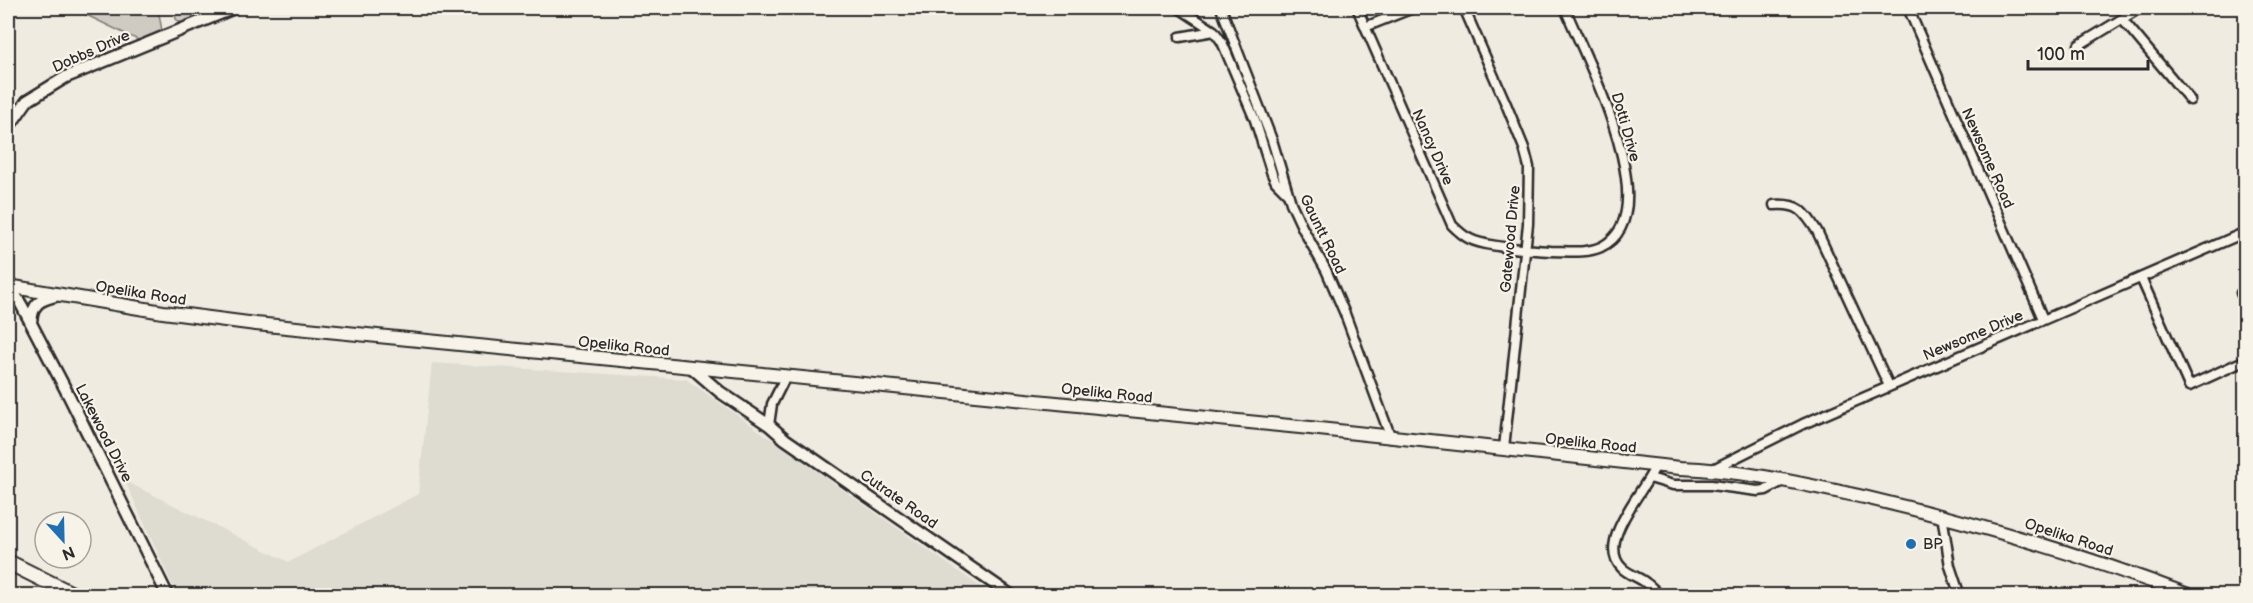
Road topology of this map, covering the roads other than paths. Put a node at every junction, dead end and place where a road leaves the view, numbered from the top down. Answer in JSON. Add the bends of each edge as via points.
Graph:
{"nodes":[{"id":1,"x":234,"y":8,"type":"edge"},
{"id":2,"x":1179,"y":8,"type":"edge"},
{"id":3,"x":1221,"y":8,"type":"edge"},
{"id":4,"x":1357,"y":8,"type":"edge"},
{"id":5,"x":1413,"y":8,"type":"edge"},
{"id":6,"x":1464,"y":8,"type":"edge"},
{"id":7,"x":1564,"y":8,"type":"edge"},
{"id":8,"x":1908,"y":8,"type":"edge"},
{"id":9,"x":2140,"y":8,"type":"edge"},
{"id":10,"x":2122,"y":19,"type":"junction"},
{"id":11,"x":1365,"y":27,"type":"junction"},
{"id":12,"x":1214,"y":31,"type":"junction"},
{"id":13,"x":1180,"y":37,"type":"dead end"},
{"id":14,"x":2079,"y":45,"type":"dead end"},
{"id":15,"x":2190,"y":100,"type":"dead end"},
{"id":16,"x":8,"y":128,"type":"edge"},
{"id":17,"x":1287,"y":193,"type":"junction"},
{"id":18,"x":1774,"y":206,"type":"dead end"},
{"id":19,"x":2246,"y":232,"type":"edge"},
{"id":20,"x":1525,"y":249,"type":"junction"},
{"id":21,"x":2141,"y":278,"type":"junction"},
{"id":22,"x":8,"y":285,"type":"edge"},
{"id":23,"x":2241,"y":293,"type":"dead end"},
{"id":24,"x":59,"y":296,"type":"junction"},
{"id":25,"x":2246,"y":302,"type":"edge"},
{"id":26,"x":2043,"y":320,"type":"junction"},
{"id":27,"x":31,"y":322,"type":"junction"},
{"id":28,"x":2246,"y":360,"type":"edge"},
{"id":29,"x":691,"y":368,"type":"junction"},
{"id":30,"x":786,"y":376,"type":"junction"},
{"id":31,"x":1889,"y":386,"type":"junction"},
{"id":32,"x":769,"y":425,"type":"junction"},
{"id":33,"x":1390,"y":438,"type":"junction"},
{"id":34,"x":1504,"y":448,"type":"junction"},
{"id":35,"x":1656,"y":465,"type":"junction"},
{"id":36,"x":1713,"y":469,"type":"junction"},
{"id":37,"x":1650,"y":478,"type":"junction"},
{"id":38,"x":1783,"y":481,"type":"junction"},
{"id":39,"x":1942,"y":515,"type":"junction"},
{"id":40,"x":8,"y":562,"type":"edge"},
{"id":41,"x":76,"y":596,"type":"edge"},
{"id":42,"x":168,"y":596,"type":"edge"},
{"id":43,"x":1012,"y":596,"type":"edge"},
{"id":44,"x":1660,"y":596,"type":"edge"},
{"id":45,"x":1960,"y":596,"type":"edge"},
{"id":46,"x":2191,"y":596,"type":"edge"}],
"edges":[{"from":1,"to":16,"type":"street","name":"Dobbs Drive","via":[[66,77],[27,101]]},
{"from":2,"to":12,"type":"street"},
{"from":3,"to":17,"type":"street","name":"Gauntt Road","via":[[1272,140]]},
{"from":4,"to":11,"type":"street","name":"Nancy Drive"},
{"from":5,"to":11,"type":"street"},
{"from":6,"to":20,"type":"street","name":"Gatewood Drive","via":[[1529,167]]},
{"from":7,"to":20,"type":"street","name":"Dotti Drive","via":[[1609,108],[1622,153],[1627,200],[1616,234],[1602,246],[1585,252]]},
{"from":8,"to":26,"type":"street","name":"Newsome Road"},
{"from":9,"to":10,"type":"street"},
{"from":10,"to":14,"type":"street"},
{"from":10,"to":15,"type":"street"},
{"from":11,"to":20,"type":"street","name":"Nancy Drive","via":[[1452,225],[1471,240]]},
{"from":12,"to":13,"type":"street"},
{"from":12,"to":17,"type":"street","via":[[1237,76],[1276,182]]},
{"from":17,"to":33,"type":"street","name":"Gauntt Road","via":[[1346,314]]},
{"from":18,"to":31,"type":"street","via":[[1800,208],[1806,214]]},
{"from":19,"to":21,"type":"street","name":"Newsome Drive"},
{"from":20,"to":34,"type":"street","name":"Gatewood Drive"},
{"from":21,"to":26,"type":"street","name":"Newsome Drive"},
{"from":21,"to":28,"type":"street","via":[[2189,386]]},
{"from":22,"to":24,"type":"main road","name":"Opelika Road"},
{"from":22,"to":27,"type":"street","name":"Lakewood Drive"},
{"from":23,"to":25,"type":"street"},
{"from":24,"to":27,"type":"street","via":[[39,302],[32,310]]},
{"from":24,"to":29,"type":"main road","name":"Opelika Road","via":[[256,324]]},
{"from":26,"to":31,"type":"street","name":"Newsome Drive"},
{"from":27,"to":42,"type":"street","name":"Lakewood Drive"},
{"from":29,"to":30,"type":"main road","name":"Opelika Road"},
{"from":29,"to":32,"type":"street","name":"Cutrate Road"},
{"from":30,"to":32,"type":"street","via":[[772,404]]},
{"from":30,"to":33,"type":"main road","name":"Opelika Road"},
{"from":31,"to":36,"type":"street","name":"Newsome Drive","via":[[1803,423]]},
{"from":32,"to":43,"type":"street","name":"Cutrate Road"},
{"from":33,"to":34,"type":"main road","name":"Opelika Road"},
{"from":34,"to":35,"type":"main road","name":"Opelika Road"},
{"from":35,"to":36,"type":"main road","name":"Opelika Road"},
{"from":35,"to":37,"type":"street"},
{"from":36,"to":38,"type":"main road","name":"Opelika Road"},
{"from":37,"to":38,"type":"street","via":[[1673,485],[1758,491]]},
{"from":37,"to":44,"type":"street","via":[[1629,509],[1617,534],[1614,552],[1622,568]]},
{"from":38,"to":39,"type":"main road","name":"Opelika Road"},
{"from":39,"to":45,"type":"street","via":[[1950,566]]},
{"from":39,"to":46,"type":"main road","name":"Opelika Road","via":[[2074,553]]},
{"from":40,"to":41,"type":"highway"}]}
